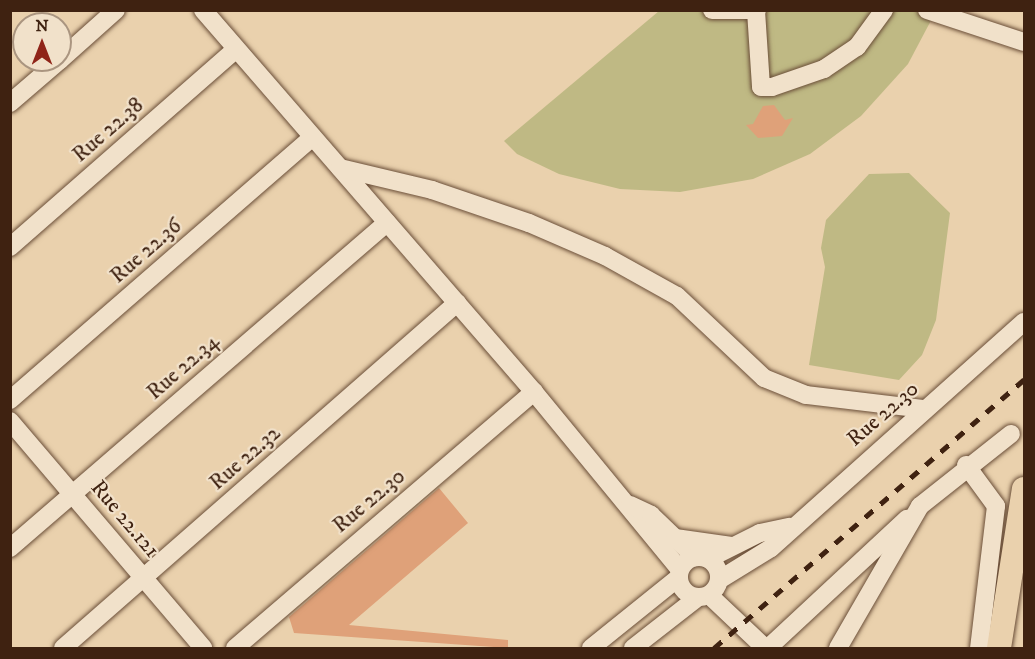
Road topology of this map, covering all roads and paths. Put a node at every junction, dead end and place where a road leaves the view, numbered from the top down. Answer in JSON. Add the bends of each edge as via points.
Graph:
{"nodes":[{"id":1,"x":116,"y":10,"type":"edge"},
{"id":2,"x":203,"y":10,"type":"edge"},
{"id":3,"x":712,"y":10,"type":"edge"},
{"id":4,"x":884,"y":10,"type":"edge"},
{"id":5,"x":927,"y":10,"type":"edge"},
{"id":6,"x":756,"y":11,"type":"edge"},
{"id":7,"x":1024,"y":42,"type":"edge"},
{"id":8,"x":72,"y":49,"type":"edge"},
{"id":9,"x":236,"y":49,"type":"junction"},
{"id":10,"x":46,"y":72,"type":"edge"},
{"id":11,"x":10,"y":103,"type":"edge"},
{"id":12,"x":313,"y":137,"type":"junction"},
{"id":13,"x":340,"y":168,"type":"junction"},
{"id":14,"x":387,"y":223,"type":"junction"},
{"id":15,"x":10,"y":247,"type":"edge"},
{"id":16,"x":458,"y":303,"type":"junction"},
{"id":17,"x":1024,"y":322,"type":"edge"},
{"id":18,"x":534,"y":392,"type":"junction"},
{"id":19,"x":10,"y":400,"type":"edge"},
{"id":20,"x":924,"y":410,"type":"junction"},
{"id":21,"x":10,"y":421,"type":"edge"},
{"id":22,"x":1011,"y":434,"type":"dead end"},
{"id":23,"x":966,"y":465,"type":"junction"},
{"id":24,"x":1024,"y":489,"type":"edge"},
{"id":25,"x":73,"y":495,"type":"junction"},
{"id":26,"x":630,"y":505,"type":"junction"},
{"id":27,"x":921,"y":506,"type":"junction"},
{"id":28,"x":789,"y":527,"type":"junction"},
{"id":29,"x":675,"y":538,"type":"junction"},
{"id":30,"x":736,"y":545,"type":"junction"},
{"id":31,"x":10,"y":548,"type":"edge"},
{"id":32,"x":702,"y":558,"type":"junction"},
{"id":33,"x":1024,"y":567,"type":"edge"},
{"id":34,"x":679,"y":574,"type":"junction"},
{"id":35,"x":144,"y":578,"type":"junction"},
{"id":36,"x":719,"y":580,"type":"junction"},
{"id":37,"x":703,"y":596,"type":"junction"},
{"id":38,"x":63,"y":648,"type":"edge"},
{"id":39,"x":204,"y":648,"type":"edge"},
{"id":40,"x":236,"y":648,"type":"edge"},
{"id":41,"x":591,"y":648,"type":"edge"},
{"id":42,"x":633,"y":648,"type":"edge"},
{"id":43,"x":767,"y":648,"type":"edge"},
{"id":44,"x":838,"y":648,"type":"edge"},
{"id":45,"x":979,"y":648,"type":"edge"},
{"id":46,"x":999,"y":648,"type":"edge"},
{"id":47,"x":1012,"y":648,"type":"edge"}],
"edges":[{"from":1,"to":8,"type":"street"},
{"from":2,"to":9,"type":"street"},
{"from":3,"to":6,"type":"street"},
{"from":4,"to":6,"type":"street","via":[[857,46],[824,69],[772,87],[762,87]]},
{"from":5,"to":7,"type":"street"},
{"from":9,"to":12,"type":"street"},
{"from":9,"to":15,"type":"street","name":"Rue 22.38"},
{"from":10,"to":11,"type":"street"},
{"from":12,"to":13,"type":"street"},
{"from":12,"to":19,"type":"street","name":"Rue 22.36"},
{"from":13,"to":14,"type":"street"},
{"from":13,"to":20,"type":"street","via":[[432,190],[605,256],[677,296],[764,378],[806,395]]},
{"from":14,"to":16,"type":"street"},
{"from":14,"to":25,"type":"street","name":"Rue 22.34"},
{"from":16,"to":18,"type":"street"},
{"from":16,"to":35,"type":"street","name":"Rue 22.32"},
{"from":17,"to":20,"type":"street","name":"Rue 22.30"},
{"from":18,"to":26,"type":"street"},
{"from":18,"to":40,"type":"street","name":"Rue 22.30"},
{"from":20,"to":28,"type":"street","name":"Rue 22.30"},
{"from":21,"to":25,"type":"street","name":"Rue 22.121"},
{"from":22,"to":23,"type":"street"},
{"from":23,"to":27,"type":"street"},
{"from":23,"to":45,"type":"street","via":[[996,506]]},
{"from":24,"to":46,"type":"main road"},
{"from":25,"to":31,"type":"street","name":"Rue 22.34"},
{"from":25,"to":35,"type":"street","name":"Rue 22.121"},
{"from":26,"to":29,"type":"street"},
{"from":26,"to":34,"type":"street"},
{"from":27,"to":43,"type":"street"},
{"from":27,"to":44,"type":"street"},
{"from":28,"to":30,"type":"street"},
{"from":28,"to":36,"type":"street","name":"Rue 22.30","via":[[771,548]]},
{"from":29,"to":30,"type":"street"},
{"from":29,"to":32,"type":"street"},
{"from":30,"to":32,"type":"street"},
{"from":32,"to":34,"type":"street"},
{"from":32,"to":36,"type":"street"},
{"from":33,"to":47,"type":"main road"},
{"from":34,"to":37,"type":"street","via":[[682,589]]},
{"from":34,"to":41,"type":"street"},
{"from":35,"to":38,"type":"street","name":"Rue 22.32"},
{"from":35,"to":39,"type":"street","name":"Rue 22.121"},
{"from":36,"to":37,"type":"street"},
{"from":37,"to":42,"type":"street"},
{"from":37,"to":43,"type":"street"}]}
